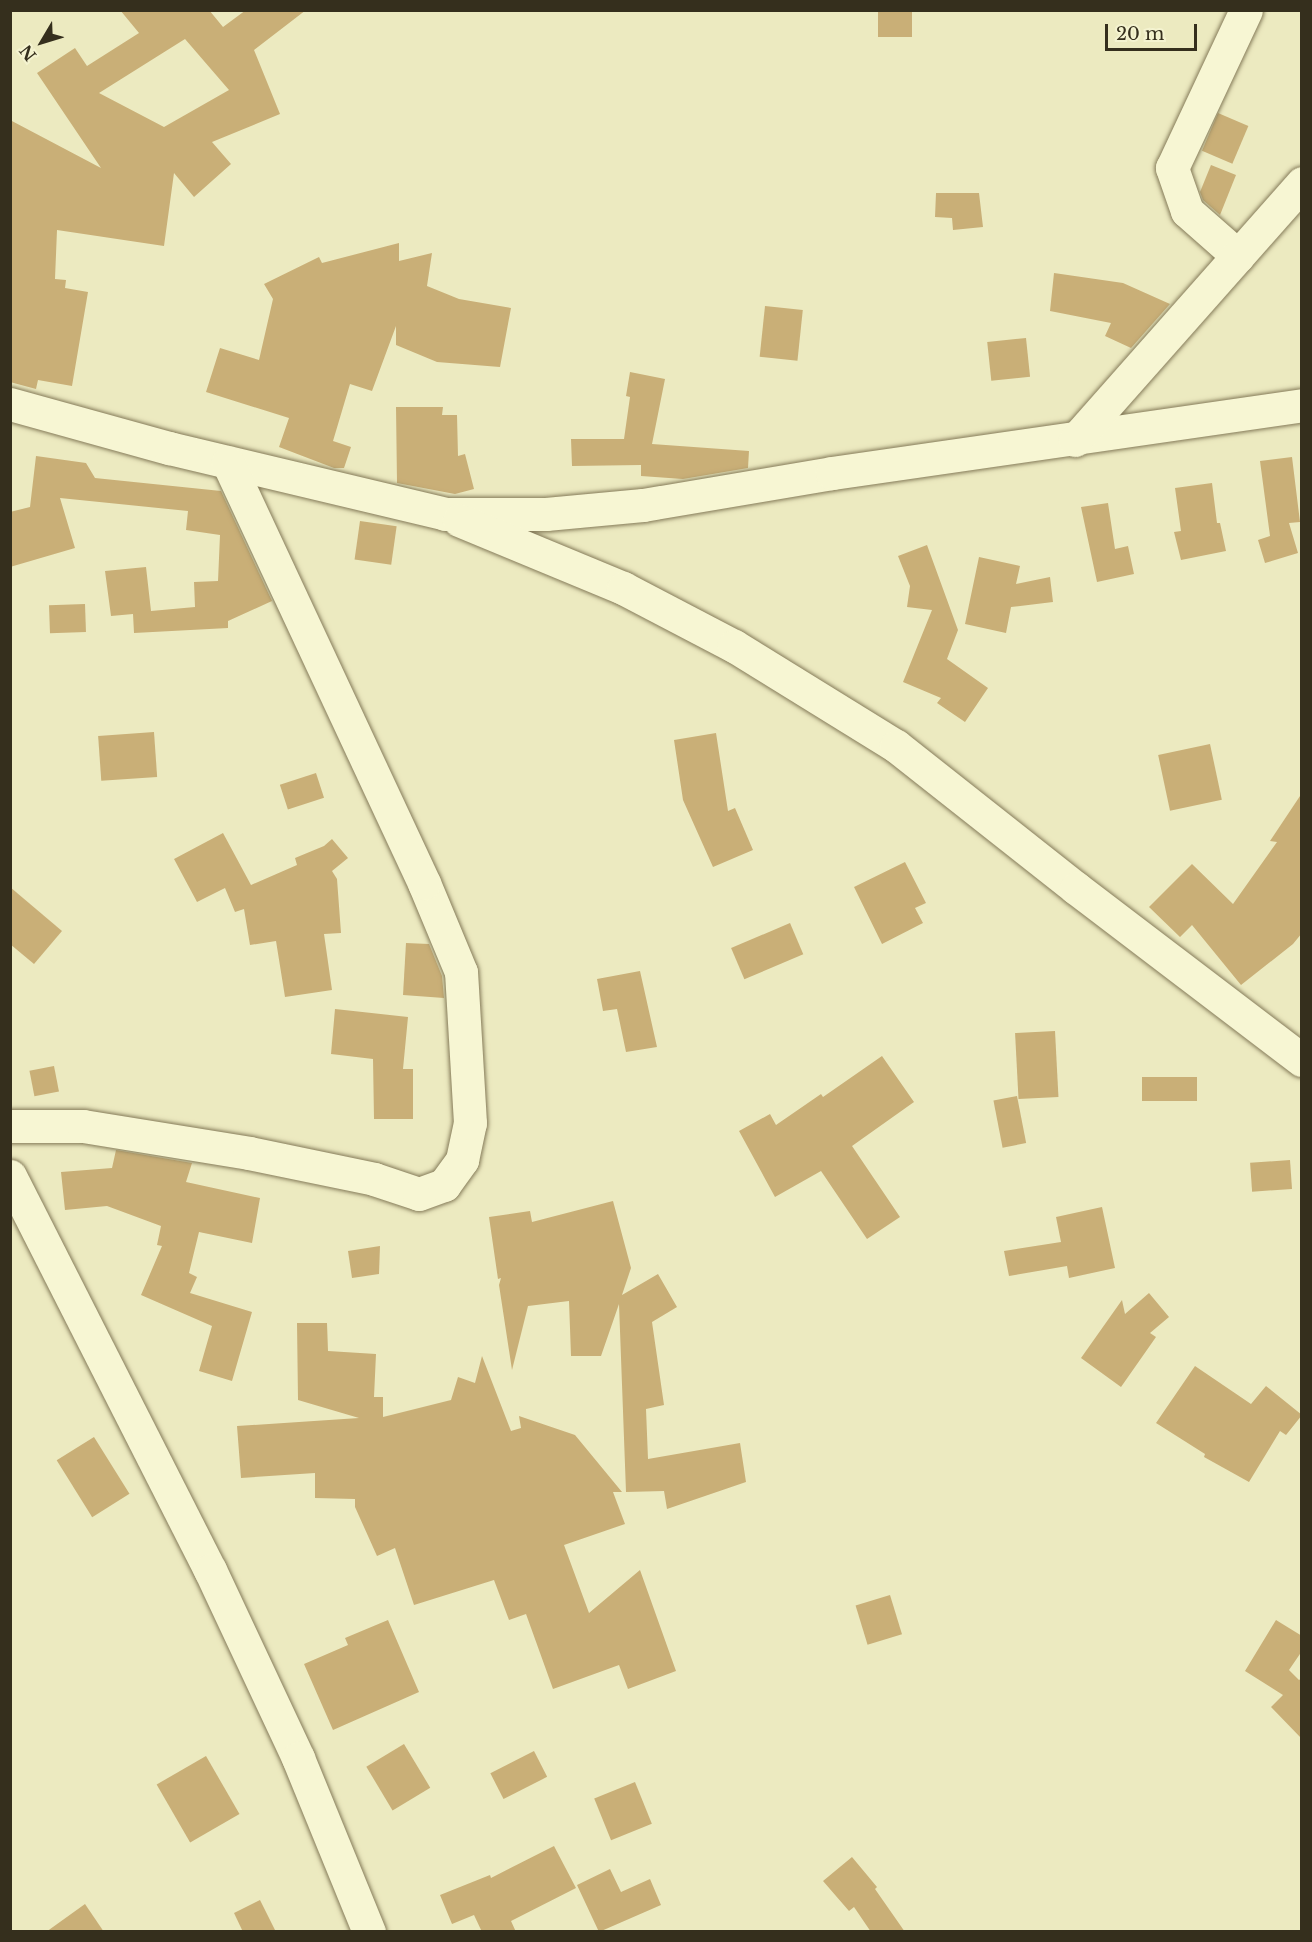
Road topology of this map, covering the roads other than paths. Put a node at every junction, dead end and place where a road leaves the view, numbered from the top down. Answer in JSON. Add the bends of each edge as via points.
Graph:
{"nodes":[{"id":1,"x":1246,"y":10,"type":"edge"},
{"id":2,"x":1302,"y":183,"type":"edge"},
{"id":3,"x":1238,"y":256,"type":"junction"},
{"id":4,"x":10,"y":404,"type":"edge"},
{"id":5,"x":1302,"y":405,"type":"edge"},
{"id":6,"x":1075,"y":440,"type":"junction"},
{"id":7,"x":228,"y":462,"type":"junction"},
{"id":8,"x":445,"y":514,"type":"junction"},
{"id":9,"x":1302,"y":1060,"type":"edge"},
{"id":10,"x":10,"y":1126,"type":"edge"},
{"id":11,"x":10,"y":1176,"type":"edge"},
{"id":12,"x":369,"y":1932,"type":"edge"}],
"edges":[{"from":1,"to":3,"type":"street","via":[[1172,168],[1187,211]]},
{"from":2,"to":3,"type":"street"},
{"from":3,"to":6,"type":"street"},
{"from":4,"to":7,"type":"street"},
{"from":5,"to":6,"type":"street"},
{"from":6,"to":8,"type":"street","via":[[832,473],[643,505],[546,514]]},
{"from":7,"to":8,"type":"street"},
{"from":7,"to":10,"type":"street","via":[[424,883],[461,972],[470,1123],[462,1160],[444,1185],[419,1194],[374,1179],[83,1126]]},
{"from":8,"to":9,"type":"street","via":[[623,588],[734,646],[896,746],[1085,896]]},
{"from":11,"to":12,"type":"street","via":[[210,1570],[298,1758]]}]}
